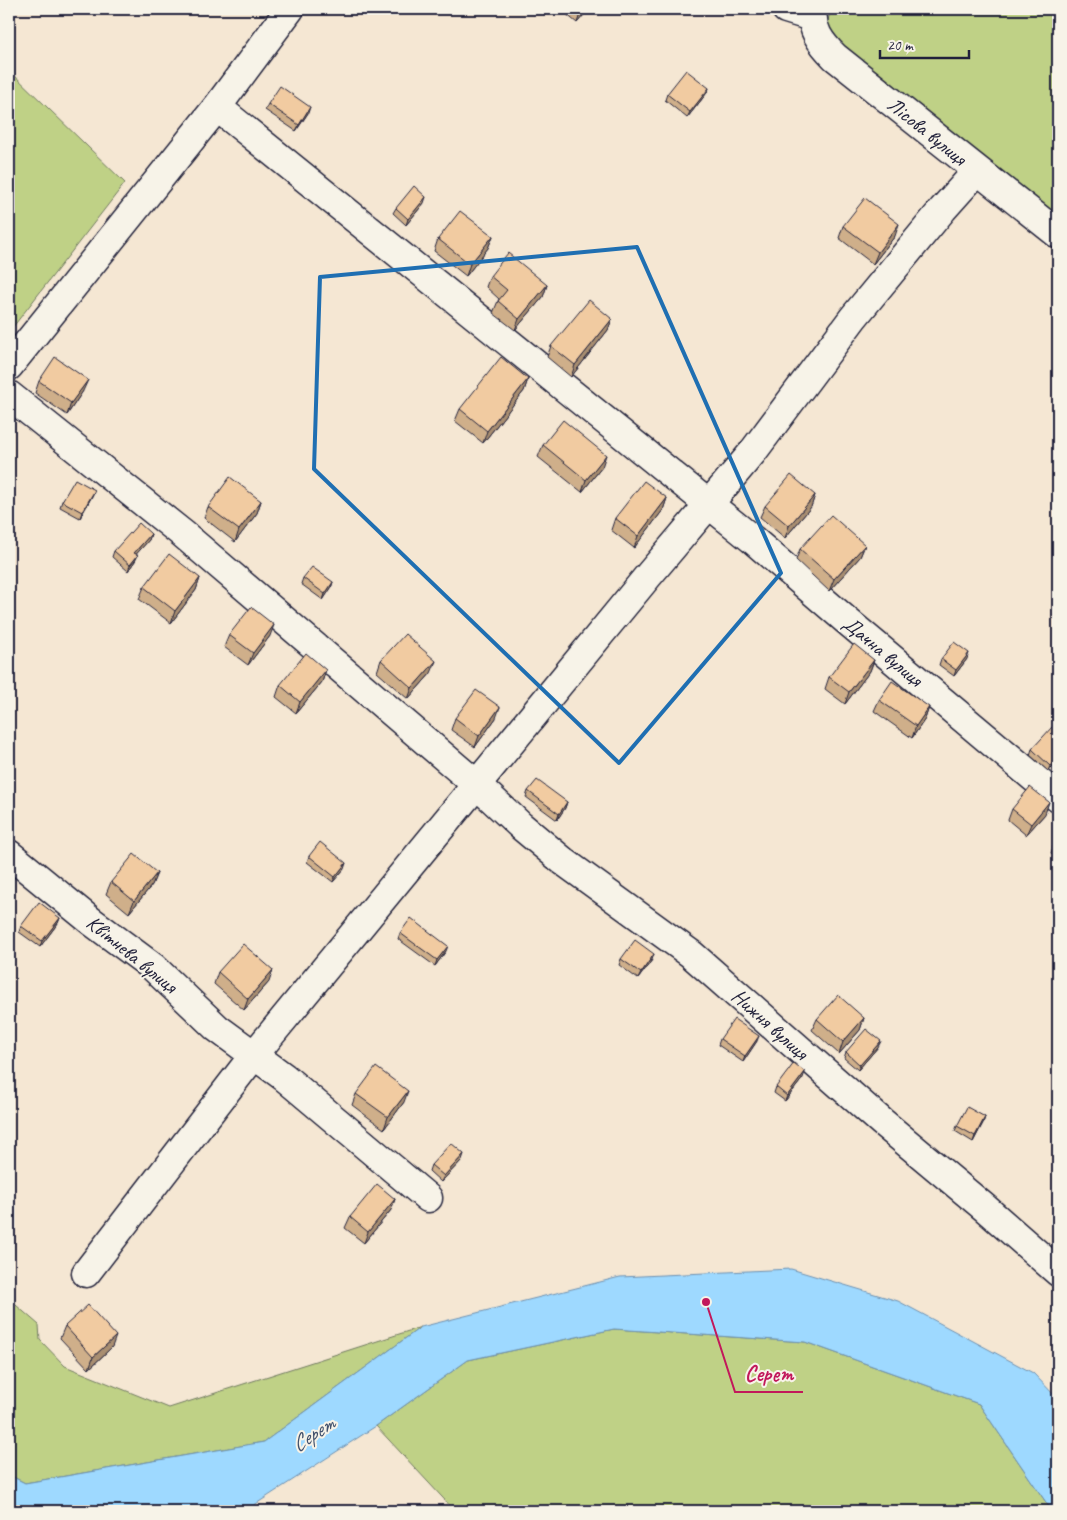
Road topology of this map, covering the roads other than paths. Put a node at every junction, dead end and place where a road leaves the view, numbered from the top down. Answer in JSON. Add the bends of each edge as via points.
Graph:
{"nodes":[{"id":1,"x":290,"y":9,"type":"edge"},
{"id":2,"x":786,"y":9,"type":"edge"},
{"id":3,"x":812,"y":13,"type":"edge"},
{"id":4,"x":217,"y":107,"type":"junction"},
{"id":5,"x":977,"y":171,"type":"junction"},
{"id":6,"x":1058,"y":234,"type":"edge"},
{"id":7,"x":9,"y":366,"type":"edge"},
{"id":8,"x":9,"y":395,"type":"edge"},
{"id":9,"x":709,"y":504,"type":"junction"},
{"id":10,"x":476,"y":784,"type":"junction"},
{"id":11,"x":1058,"y":798,"type":"edge"},
{"id":12,"x":9,"y":854,"type":"edge"},
{"id":13,"x":254,"y":1055,"type":"junction"},
{"id":14,"x":428,"y":1198,"type":"dead end"},
{"id":15,"x":1058,"y":1272,"type":"edge"},
{"id":16,"x":86,"y":1273,"type":"dead end"}],
"edges":[{"from":1,"to":4,"type":"street"},
{"from":2,"to":3,"type":"street"},
{"from":3,"to":5,"type":"street","name":"Лісова вулиця","via":[[820,41],[835,57]]},
{"from":4,"to":7,"type":"street"},
{"from":4,"to":9,"type":"street","name":"Дачна вулиця"},
{"from":5,"to":6,"type":"street","name":"Лісова вулиця"},
{"from":5,"to":9,"type":"street","via":[[902,258]]},
{"from":8,"to":10,"type":"street","name":"Нижня вулиця","via":[[183,534]]},
{"from":9,"to":10,"type":"street"},
{"from":9,"to":11,"type":"street","name":"Дачна вулиця"},
{"from":10,"to":13,"type":"street"},
{"from":10,"to":15,"type":"street","name":"Нижня вулиця","via":[[563,861],[698,960]]},
{"from":12,"to":13,"type":"street","name":"Квітнева вулиця","via":[[153,967],[210,1022]]},
{"from":13,"to":14,"type":"street","name":"Квітнева вулиця"},
{"from":13,"to":16,"type":"street"}]}
